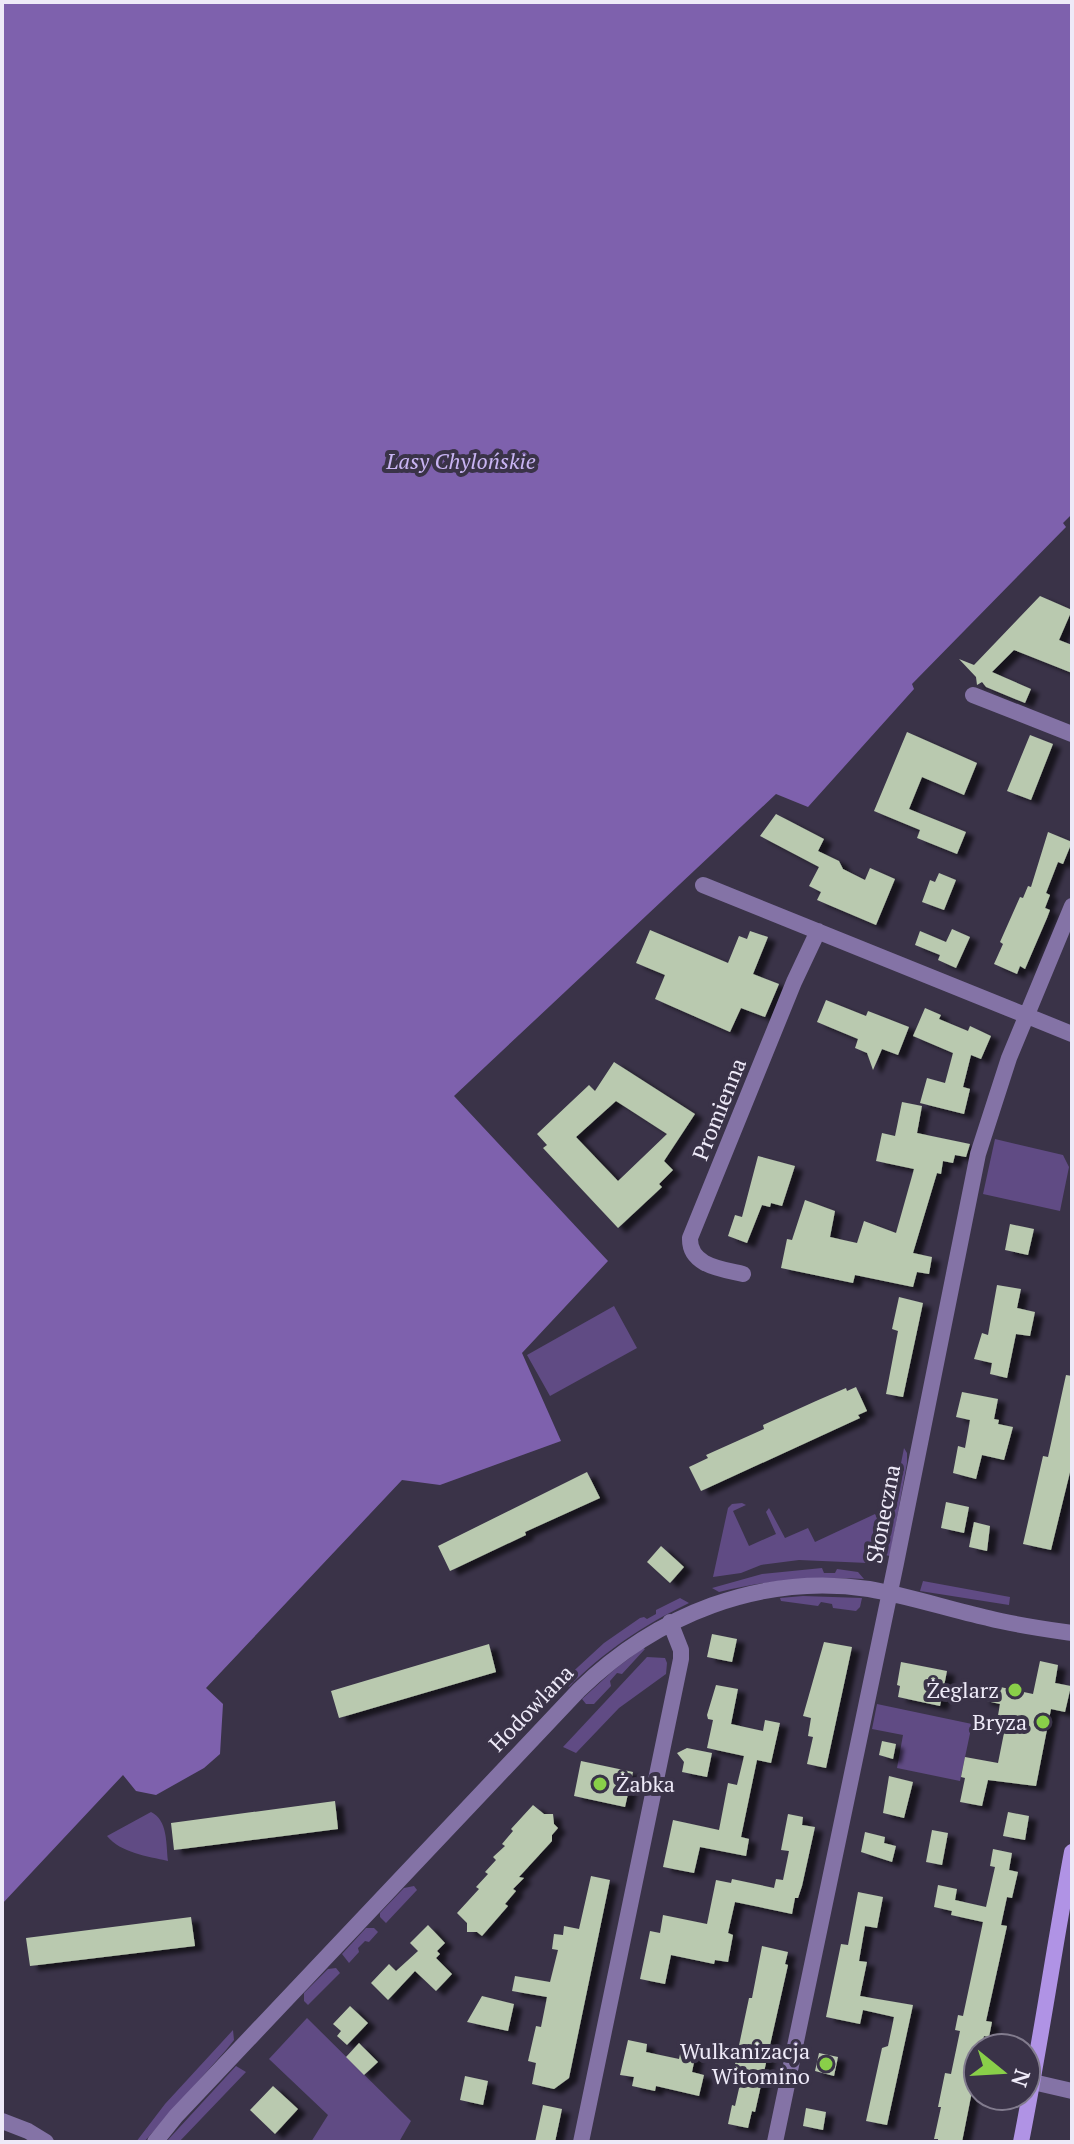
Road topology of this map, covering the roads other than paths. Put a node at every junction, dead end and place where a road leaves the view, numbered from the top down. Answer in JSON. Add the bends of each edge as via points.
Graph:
{"nodes":[{"id":1,"x":973,"y":695,"type":"dead end"},
{"id":2,"x":1072,"y":734,"type":"edge"},
{"id":3,"x":703,"y":885,"type":"dead end"},
{"id":4,"x":1072,"y":906,"type":"edge"},
{"id":5,"x":818,"y":931,"type":"junction"},
{"id":6,"x":1027,"y":1014,"type":"junction"},
{"id":7,"x":1072,"y":1034,"type":"edge"},
{"id":8,"x":743,"y":1274,"type":"dead end"},
{"id":9,"x":889,"y":1593,"type":"junction"},
{"id":10,"x":670,"y":1622,"type":"junction"},
{"id":11,"x":1072,"y":1633,"type":"edge"},
{"id":12,"x":1072,"y":1852,"type":"edge"},
{"id":13,"x":1039,"y":2032,"type":"edge"},
{"id":14,"x":1042,"y":2084,"type":"edge"},
{"id":15,"x":1072,"y":2091,"type":"edge"},
{"id":16,"x":1027,"y":2112,"type":"edge"},
{"id":17,"x":2,"y":2121,"type":"edge"},
{"id":18,"x":46,"y":2142,"type":"edge"},
{"id":19,"x":155,"y":2142,"type":"edge"},
{"id":20,"x":581,"y":2142,"type":"edge"},
{"id":21,"x":775,"y":2142,"type":"edge"},
{"id":22,"x":1021,"y":2142,"type":"edge"}],
"edges":[{"from":1,"to":2,"type":"street"},
{"from":3,"to":5,"type":"street"},
{"from":4,"to":6,"type":"street","name":"Słoneczna"},
{"from":5,"to":6,"type":"street"},
{"from":5,"to":8,"type":"street","name":"Promienna","via":[[690,1238],[699,1259]]},
{"from":6,"to":7,"type":"street"},
{"from":6,"to":9,"type":"street","name":"Słoneczna","via":[[978,1154]]},
{"from":9,"to":10,"type":"street","name":"Hodowlana","via":[[828,1586],[771,1589]]},
{"from":9,"to":11,"type":"street","name":"Hodowlana"},
{"from":9,"to":21,"type":"street","name":"Słoneczna"},
{"from":10,"to":19,"type":"street","name":"Hodowlana","via":[[622,1651],[579,1690]]},
{"from":10,"to":20,"type":"street","via":[[681,1659]]},
{"from":12,"to":13,"type":"main road"},
{"from":14,"to":15,"type":"street"},
{"from":16,"to":22,"type":"main road"},
{"from":17,"to":18,"type":"street"}]}
